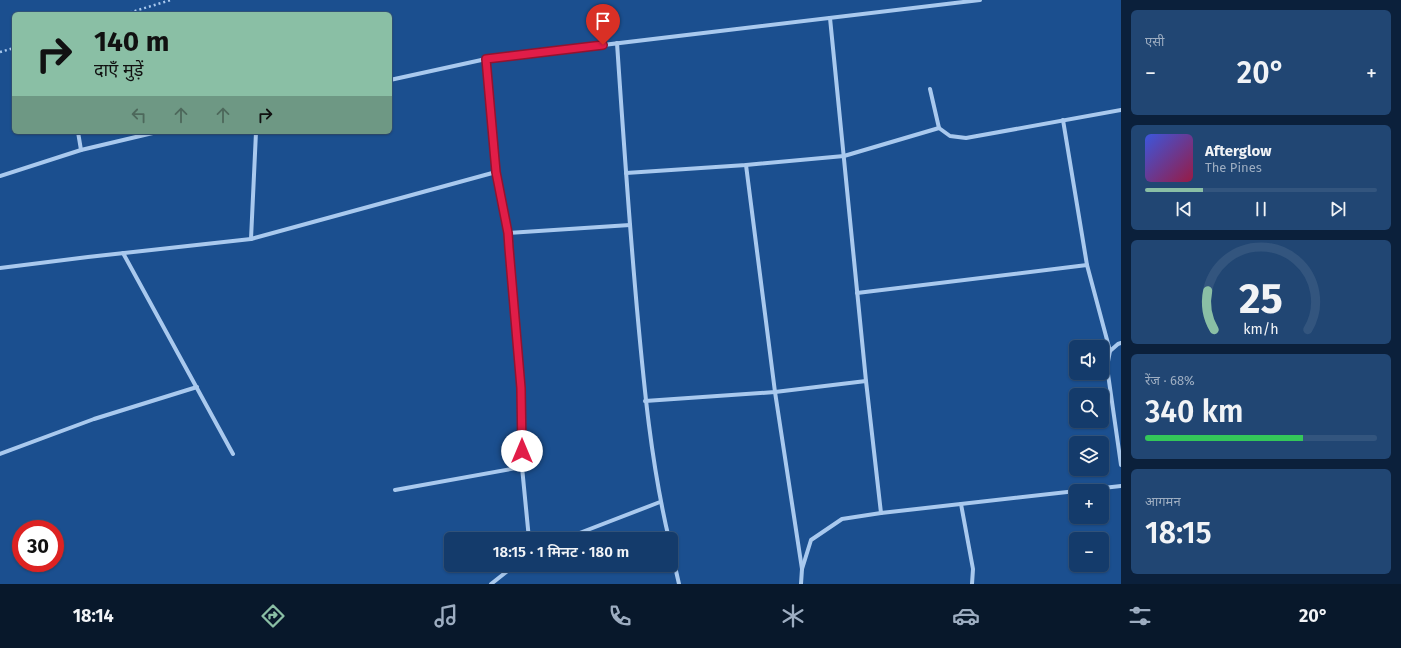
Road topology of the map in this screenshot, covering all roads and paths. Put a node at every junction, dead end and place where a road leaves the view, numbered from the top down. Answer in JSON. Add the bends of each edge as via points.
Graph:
{"nodes":[{"id":1,"x":171,"y":0,"type":"edge"},
{"id":2,"x":980,"y":0,"type":"edge"},
{"id":3,"x":132,"y":12,"type":"edge"},
{"id":4,"x":830,"y":18,"type":"junction"},
{"id":5,"x":617,"y":44,"type":"junction"},
{"id":6,"x":12,"y":49,"type":"edge"},
{"id":7,"x":0,"y":52,"type":"edge"},
{"id":8,"x":486,"y":59,"type":"junction"},
{"id":9,"x":392,"y":80,"type":"edge"},
{"id":10,"x":930,"y":89,"type":"dead end"},
{"id":11,"x":1121,"y":110,"type":"edge"},
{"id":12,"x":1064,"y":120,"type":"junction"},
{"id":13,"x":939,"y":128,"type":"junction"},
{"id":14,"x":78,"y":134,"type":"edge"},
{"id":15,"x":149,"y":134,"type":"edge"},
{"id":16,"x":256,"y":134,"type":"edge"},
{"id":17,"x":81,"y":150,"type":"junction"},
{"id":18,"x":844,"y":156,"type":"junction"},
{"id":19,"x":746,"y":165,"type":"junction"},
{"id":20,"x":496,"y":172,"type":"junction"},
{"id":21,"x":626,"y":173,"type":"junction"},
{"id":22,"x":0,"y":176,"type":"edge"},
{"id":23,"x":630,"y":225,"type":"junction"},
{"id":24,"x":508,"y":233,"type":"junction"},
{"id":25,"x":251,"y":239,"type":"junction"},
{"id":26,"x":123,"y":253,"type":"junction"},
{"id":27,"x":1087,"y":265,"type":"junction"},
{"id":28,"x":0,"y":268,"type":"edge"},
{"id":29,"x":857,"y":294,"type":"junction"},
{"id":30,"x":1121,"y":343,"type":"edge"},
{"id":31,"x":1110,"y":351,"type":"junction"},
{"id":32,"x":866,"y":380,"type":"junction"},
{"id":33,"x":197,"y":387,"type":"junction"},
{"id":34,"x":775,"y":392,"type":"junction"},
{"id":35,"x":645,"y":401,"type":"junction"},
{"id":36,"x":0,"y":454,"type":"edge"},
{"id":37,"x":233,"y":454,"type":"dead end"},
{"id":38,"x":1121,"y":465,"type":"edge"},
{"id":39,"x":522,"y":467,"type":"junction"},
{"id":40,"x":1121,"y":486,"type":"edge"},
{"id":41,"x":395,"y":490,"type":"dead end"},
{"id":42,"x":660,"y":502,"type":"junction"},
{"id":43,"x":961,"y":504,"type":"junction"},
{"id":44,"x":881,"y":513,"type":"junction"},
{"id":45,"x":528,"y":532,"type":"edge"},
{"id":46,"x":582,"y":532,"type":"edge"},
{"id":47,"x":667,"y":532,"type":"edge"},
{"id":48,"x":802,"y":569,"type":"junction"},
{"id":49,"x":506,"y":572,"type":"edge"},
{"id":50,"x":676,"y":572,"type":"edge"},
{"id":51,"x":491,"y":584,"type":"edge"},
{"id":52,"x":679,"y":584,"type":"edge"},
{"id":53,"x":801,"y":584,"type":"edge"},
{"id":54,"x":972,"y":584,"type":"edge"}],
"edges":[{"from":1,"to":3,"type":"path"},
{"from":2,"to":4,"type":"street"},
{"from":4,"to":5,"type":"street"},
{"from":4,"to":18,"type":"street"},
{"from":5,"to":8,"type":"street"},
{"from":5,"to":21,"type":"street"},
{"from":6,"to":7,"type":"path"},
{"from":8,"to":9,"type":"street"},
{"from":8,"to":20,"type":"street"},
{"from":10,"to":13,"type":"street"},
{"from":11,"to":12,"type":"street"},
{"from":12,"to":13,"type":"street","via":[[966,138],[950,136]]},
{"from":12,"to":27,"type":"street"},
{"from":13,"to":18,"type":"street"},
{"from":14,"to":17,"type":"street"},
{"from":15,"to":17,"type":"street"},
{"from":16,"to":25,"type":"street"},
{"from":17,"to":22,"type":"street"},
{"from":18,"to":19,"type":"street"},
{"from":18,"to":29,"type":"street"},
{"from":19,"to":21,"type":"street"},
{"from":19,"to":34,"type":"street"},
{"from":20,"to":24,"type":"street"},
{"from":20,"to":25,"type":"street"},
{"from":21,"to":23,"type":"street"},
{"from":23,"to":24,"type":"street"},
{"from":23,"to":35,"type":"street"},
{"from":24,"to":39,"type":"street","via":[[521,388]]},
{"from":25,"to":26,"type":"street"},
{"from":26,"to":28,"type":"street"},
{"from":26,"to":33,"type":"street"},
{"from":27,"to":29,"type":"street"},
{"from":27,"to":31,"type":"street"},
{"from":29,"to":32,"type":"street"},
{"from":30,"to":31,"type":"street"},
{"from":31,"to":38,"type":"street","via":[[1107,367]]},
{"from":32,"to":34,"type":"street"},
{"from":32,"to":44,"type":"street"},
{"from":33,"to":36,"type":"street","via":[[94,419]]},
{"from":33,"to":37,"type":"street"},
{"from":34,"to":35,"type":"street"},
{"from":34,"to":48,"type":"street"},
{"from":35,"to":42,"type":"street"},
{"from":39,"to":41,"type":"street"},
{"from":39,"to":45,"type":"street"},
{"from":40,"to":43,"type":"street"},
{"from":42,"to":46,"type":"street"},
{"from":42,"to":47,"type":"street"},
{"from":43,"to":44,"type":"street"},
{"from":43,"to":54,"type":"street","via":[[973,568]]},
{"from":44,"to":48,"type":"street","via":[[842,519],[811,540]]},
{"from":48,"to":53,"type":"street"},
{"from":49,"to":51,"type":"street"},
{"from":50,"to":52,"type":"street"}]}
